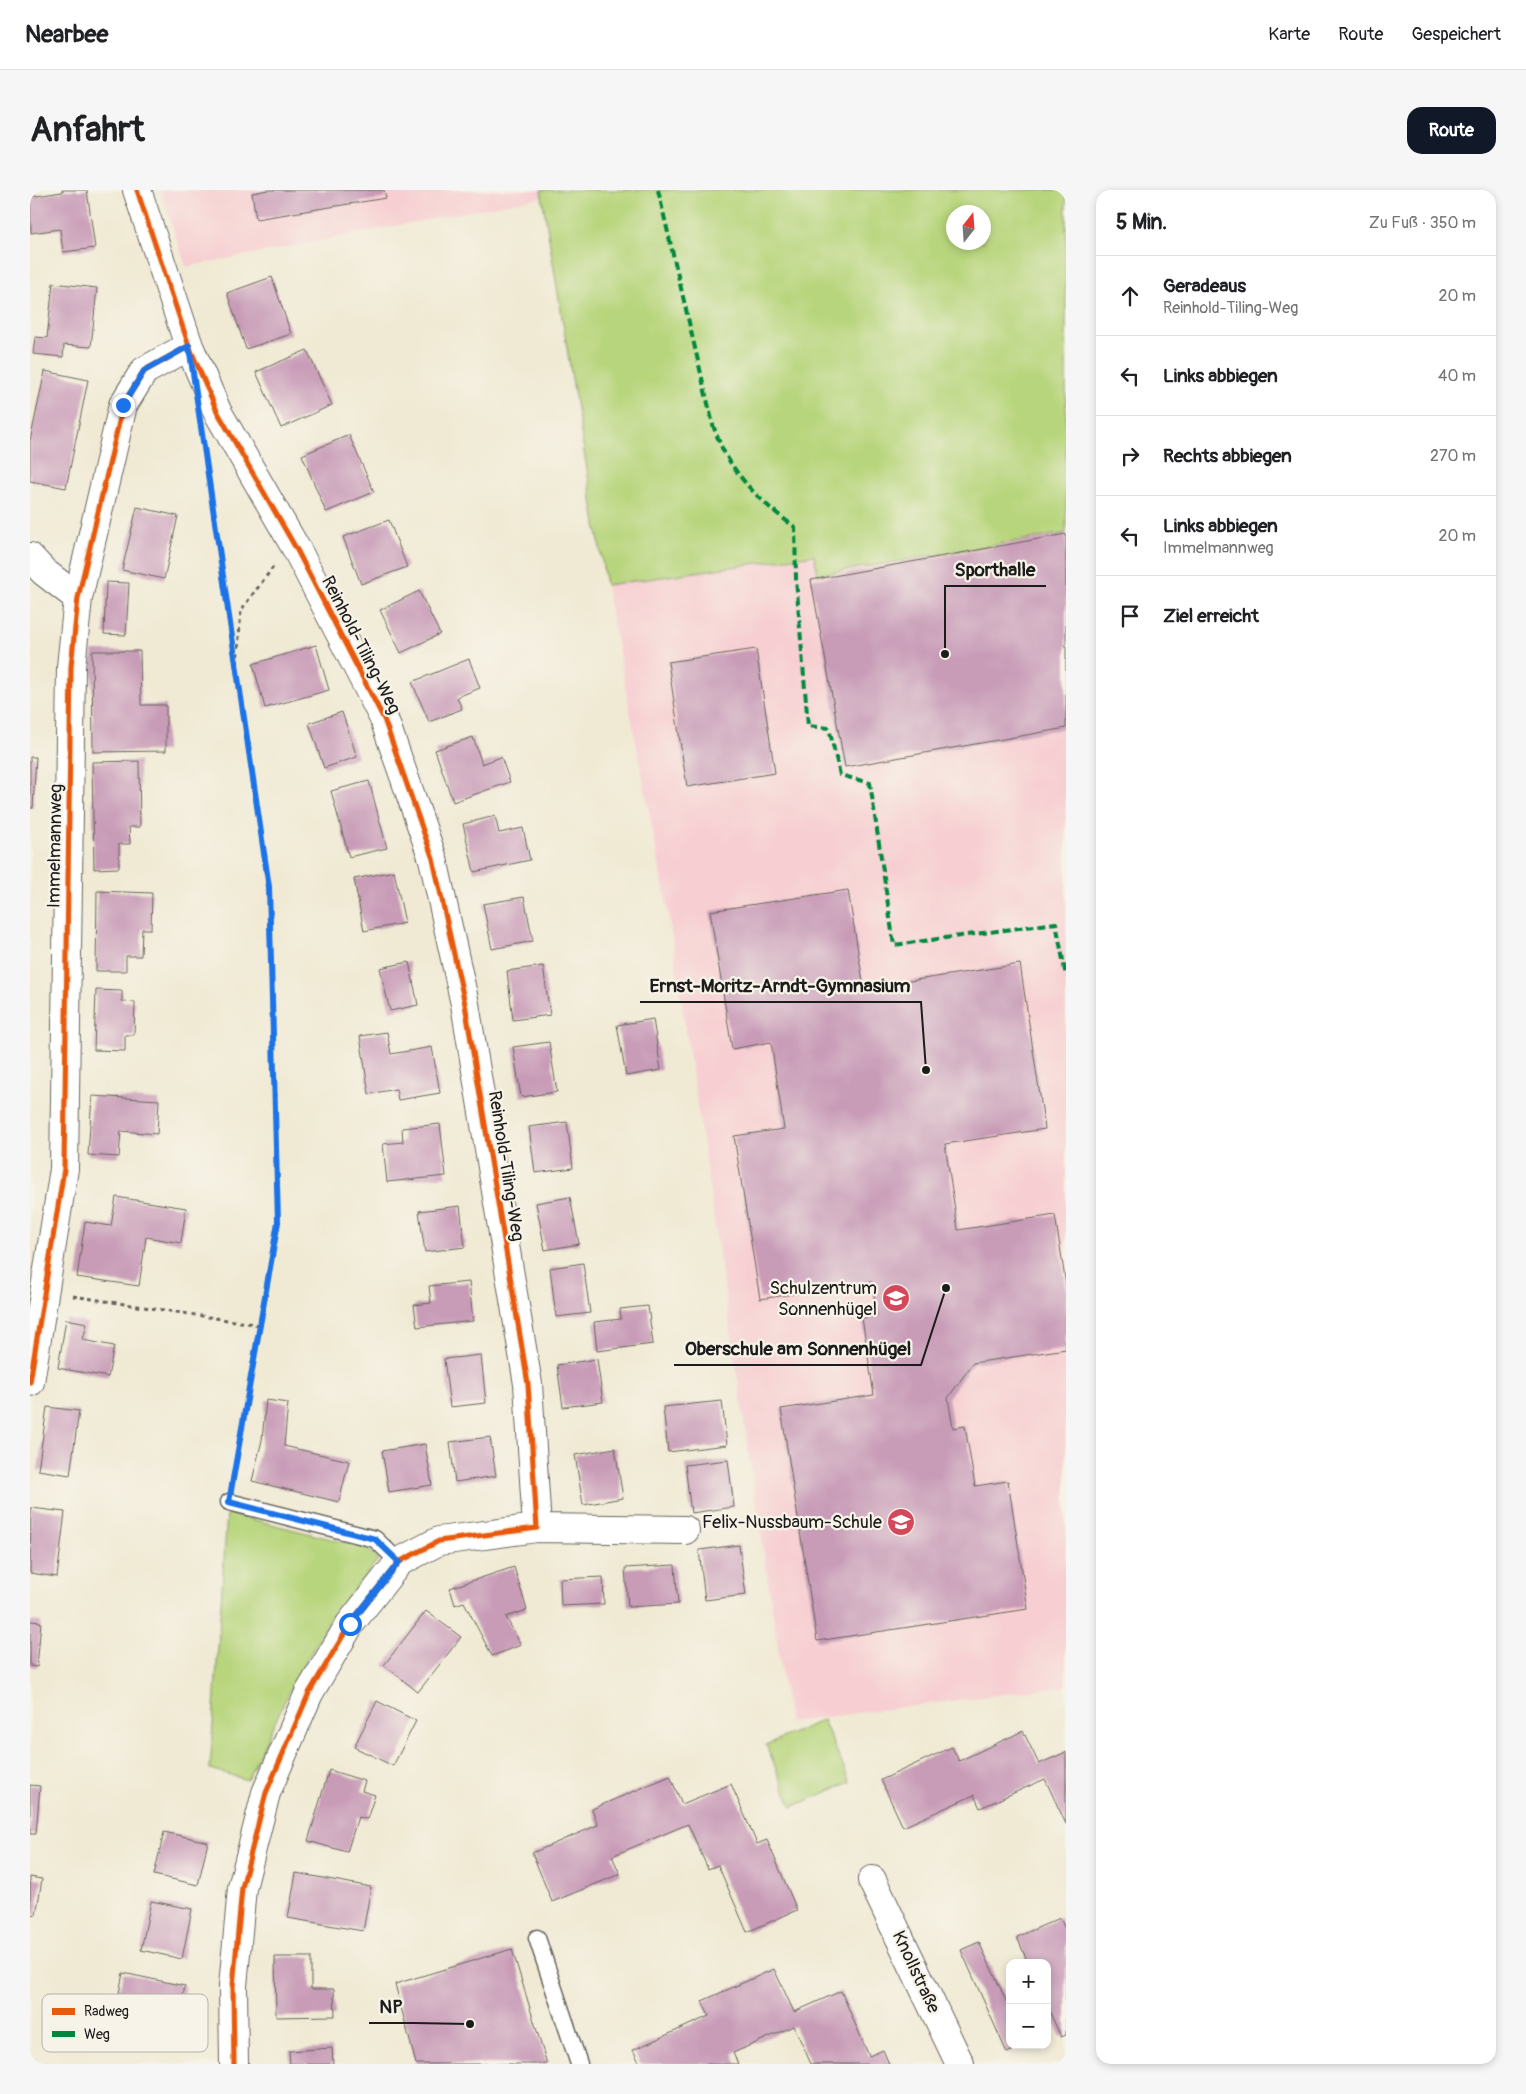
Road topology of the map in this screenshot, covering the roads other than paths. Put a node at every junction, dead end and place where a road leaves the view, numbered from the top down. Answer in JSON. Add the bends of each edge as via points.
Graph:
{"nodes":[{"id":1,"x":137,"y":190,"type":"edge"},
{"id":2,"x":189,"y":346,"type":"junction"},
{"id":3,"x":30,"y":557,"type":"edge"},
{"id":4,"x":78,"y":598,"type":"junction"},
{"id":5,"x":30,"y":1382,"type":"edge"},
{"id":6,"x":229,"y":1502,"type":"road end"},
{"id":7,"x":537,"y":1528,"type":"junction"},
{"id":8,"x":685,"y":1530,"type":"dead end"},
{"id":9,"x":399,"y":1562,"type":"junction"},
{"id":10,"x":872,"y":1880,"type":"dead end"},
{"id":11,"x":537,"y":1938,"type":"dead end"},
{"id":12,"x":234,"y":2064,"type":"edge"},
{"id":13,"x":579,"y":2064,"type":"edge"},
{"id":14,"x":960,"y":2064,"type":"edge"}],
"edges":[{"from":1,"to":2,"type":"street","name":"Reinhold-Tiling-Weg"},
{"from":2,"to":4,"type":"street","name":"Immelmannweg","via":[[144,371],[123,405]]},
{"from":2,"to":7,"type":"street","name":"Reinhold-Tiling-Weg","via":[[217,411],[297,550],[384,718],[432,859],[465,1004],[528,1384]]},
{"from":3,"to":4,"type":"street"},
{"from":4,"to":5,"type":"street","name":"Immelmannweg","via":[[71,667],[64,1169]]},
{"from":6,"to":9,"type":"lane","via":[[375,1539]]},
{"from":7,"to":8,"type":"street"},
{"from":7,"to":9,"type":"street","via":[[439,1541]]},
{"from":9,"to":12,"type":"street","via":[[350,1624],[309,1693],[266,1792],[242,1888],[233,1986]]},
{"from":10,"to":14,"type":"street","name":"Knollstraße"},
{"from":11,"to":13,"type":"lane"}]}
